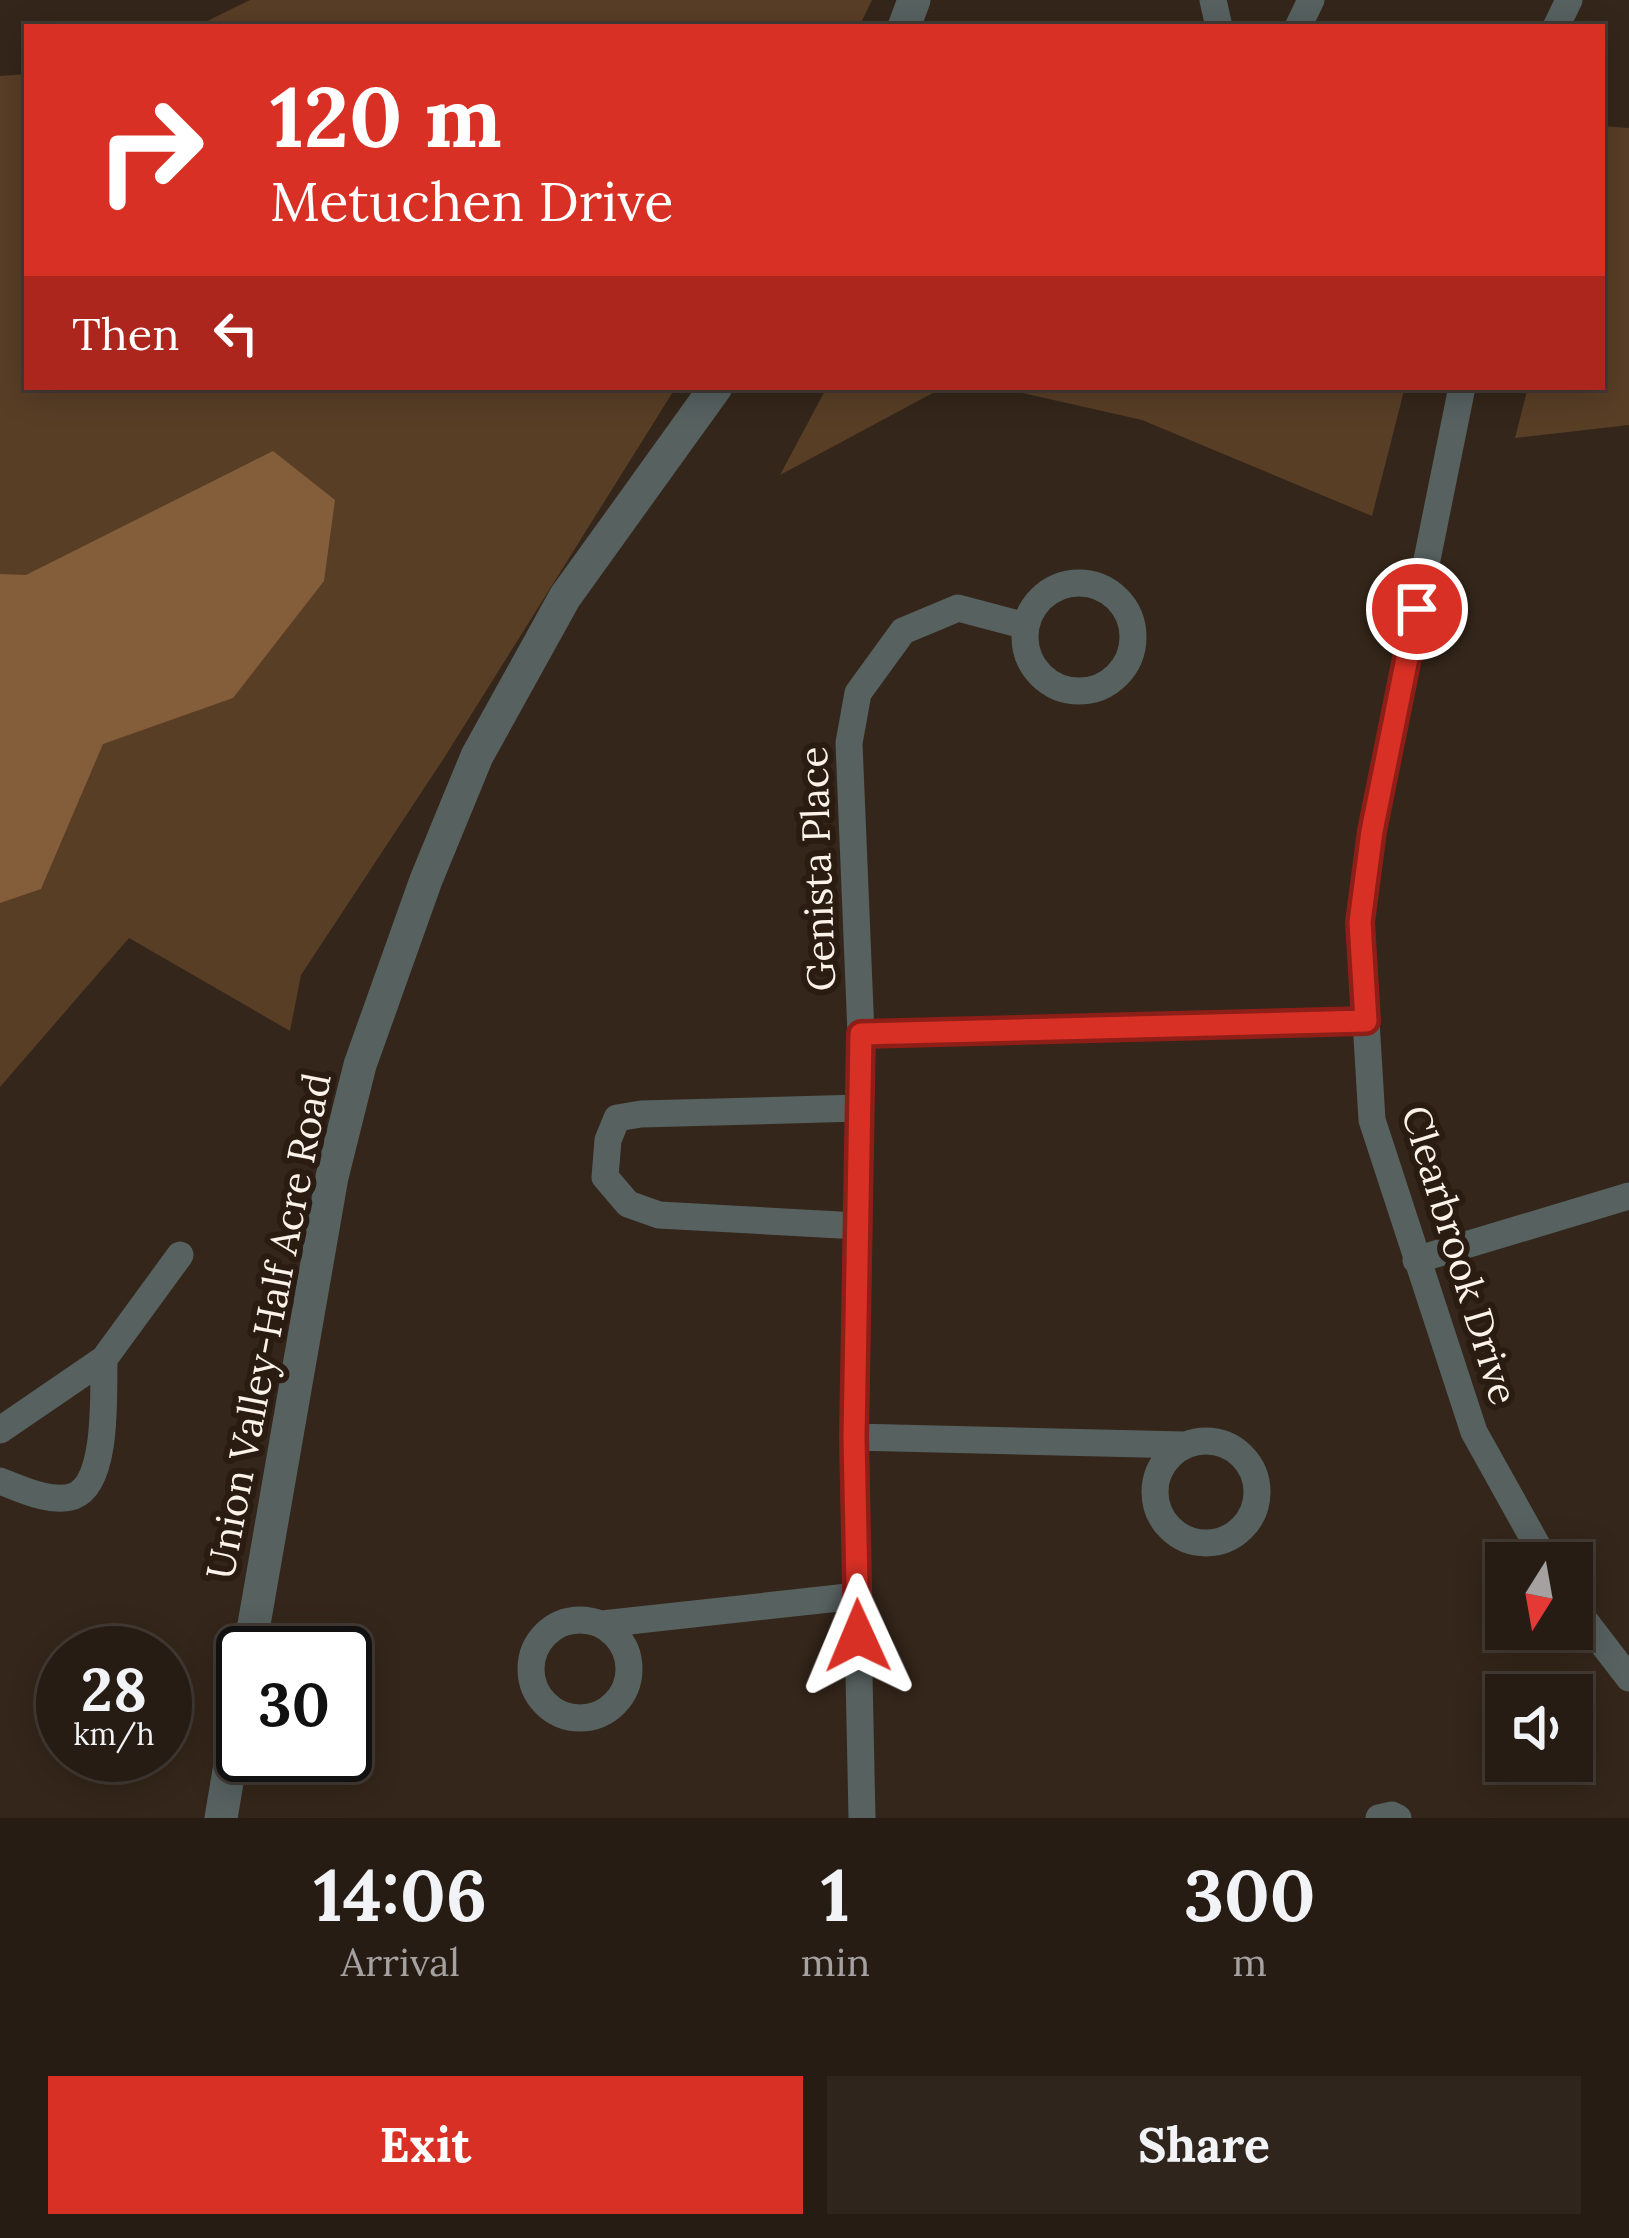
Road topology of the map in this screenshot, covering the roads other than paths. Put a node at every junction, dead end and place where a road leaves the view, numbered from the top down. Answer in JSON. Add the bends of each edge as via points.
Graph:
{"nodes":[{"id":1,"x":714,"y":390,"type":"edge"},
{"id":2,"x":1461,"y":390,"type":"edge"},
{"id":3,"x":1026,"y":626,"type":"junction"},
{"id":4,"x":1366,"y":1021,"type":"junction"},
{"id":5,"x":861,"y":1034,"type":"junction"},
{"id":6,"x":860,"y":1108,"type":"junction"},
{"id":7,"x":1629,"y":1196,"type":"edge"},
{"id":8,"x":858,"y":1226,"type":"junction"},
{"id":9,"x":180,"y":1255,"type":"dead end"},
{"id":10,"x":1416,"y":1260,"type":"junction"},
{"id":11,"x":104,"y":1359,"type":"junction"},
{"id":12,"x":0,"y":1430,"type":"edge"},
{"id":13,"x":854,"y":1437,"type":"junction"},
{"id":14,"x":1184,"y":1445,"type":"dead end"},
{"id":15,"x":0,"y":1481,"type":"edge"},
{"id":16,"x":1534,"y":1542,"type":"edge"},
{"id":17,"x":857,"y":1595,"type":"junction"},
{"id":18,"x":602,"y":1624,"type":"dead end"},
{"id":19,"x":254,"y":1626,"type":"edge"},
{"id":20,"x":1593,"y":1631,"type":"edge"},
{"id":21,"x":1629,"y":1678,"type":"edge"},
{"id":22,"x":227,"y":1782,"type":"edge"},
{"id":23,"x":221,"y":1818,"type":"edge"},
{"id":24,"x":862,"y":1818,"type":"edge"},
{"id":25,"x":1379,"y":1818,"type":"edge"},
{"id":26,"x":1398,"y":1818,"type":"edge"}],
"edges":[{"from":1,"to":19,"type":"street","name":"Union Valley-Half Acre Road","via":[[565,597],[477,757],[426,880],[360,1066],[332,1177]]},
{"from":2,"to":4,"type":"street","name":"Clearbrook Drive","via":[[1372,831],[1360,922]]},
{"from":3,"to":3,"type":"street","via":[[1035,670],[1075,692],[1117,677],[1135,636],[1130,614],[1096,585],[1057,588]]},
{"from":3,"to":5,"type":"street","name":"Genista Place","via":[[958,608],[903,631],[858,693],[849,742]]},
{"from":4,"to":5,"type":"street"},
{"from":4,"to":10,"type":"street","name":"Clearbrook Drive","via":[[1372,1120]]},
{"from":5,"to":6,"type":"street","name":"Genista Place"},
{"from":6,"to":8,"type":"street","name":"Genista Place"},
{"from":6,"to":8,"type":"street","via":[[617,1118],[605,1177],[628,1204],[658,1215]]},
{"from":7,"to":10,"type":"street"},
{"from":8,"to":13,"type":"street","name":"Genista Place"},
{"from":9,"to":11,"type":"street"},
{"from":10,"to":16,"type":"street","name":"Clearbrook Drive","via":[[1474,1432]]},
{"from":11,"to":12,"type":"street"},
{"from":11,"to":15,"type":"street","via":[[103,1426],[87,1486],[74,1496],[45,1497]]},
{"from":13,"to":14,"type":"street"},
{"from":13,"to":17,"type":"street","name":"Genista Place"},
{"from":17,"to":18,"type":"street"},
{"from":17,"to":24,"type":"street","name":"Genista Place"},
{"from":20,"to":21,"type":"street"},
{"from":22,"to":23,"type":"street"},
{"from":25,"to":26,"type":"street"}]}
